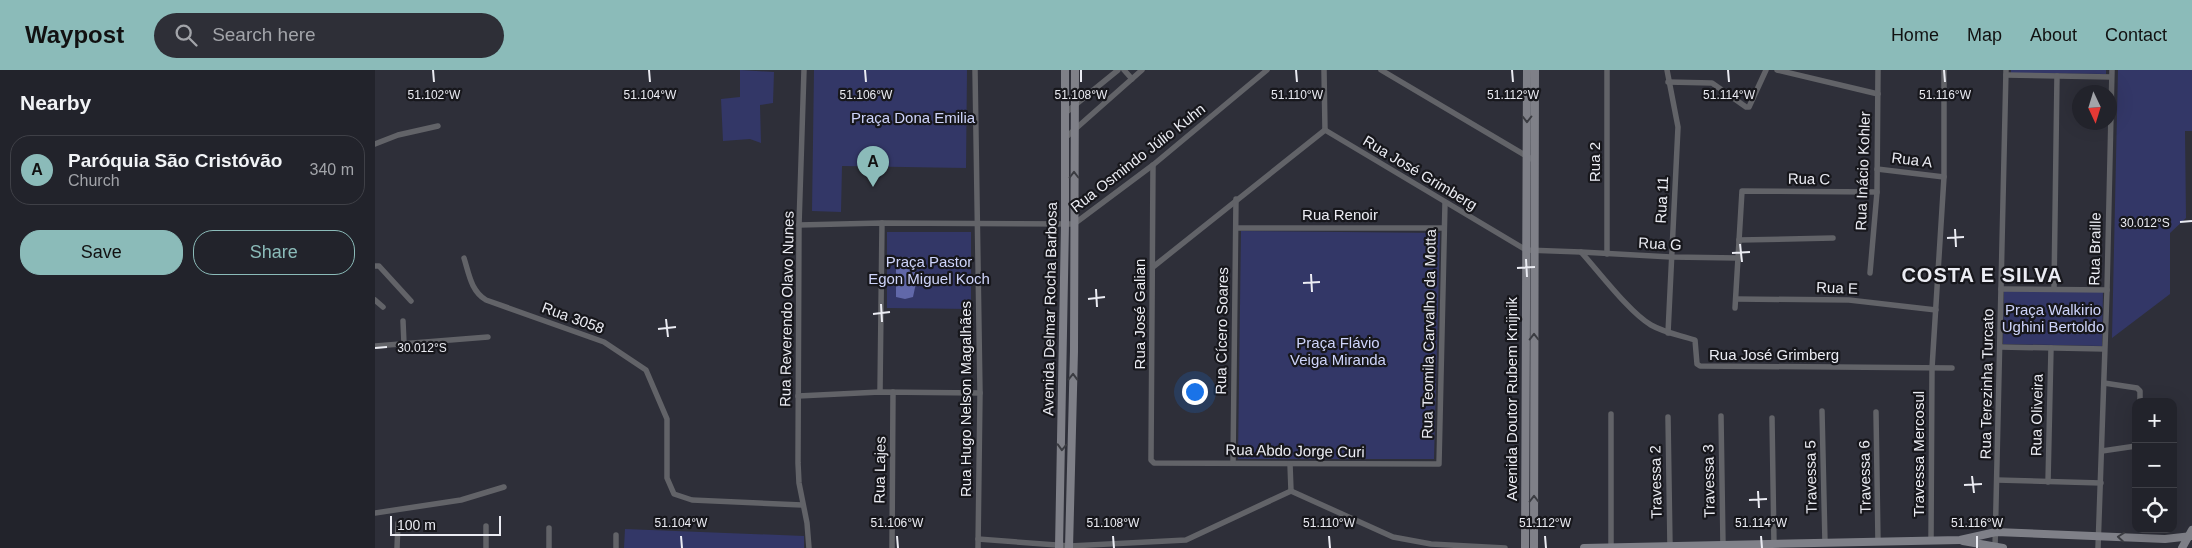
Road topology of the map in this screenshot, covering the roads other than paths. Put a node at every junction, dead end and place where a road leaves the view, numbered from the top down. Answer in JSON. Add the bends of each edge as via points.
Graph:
{"nodes":[{"id":1,"x":804,"y":70,"type":"edge"},
{"id":2,"x":975,"y":70,"type":"edge"},
{"id":3,"x":1065,"y":70,"type":"edge"},
{"id":4,"x":1075,"y":70,"type":"edge"},
{"id":5,"x":1118,"y":70,"type":"edge"},
{"id":6,"x":1124,"y":70,"type":"edge"},
{"id":7,"x":1142,"y":70,"type":"edge"},
{"id":8,"x":1267,"y":70,"type":"edge"},
{"id":9,"x":1323,"y":70,"type":"edge"},
{"id":10,"x":1381,"y":70,"type":"edge"},
{"id":11,"x":1527,"y":70,"type":"edge"},
{"id":12,"x":1535,"y":70,"type":"edge"},
{"id":13,"x":1607,"y":70,"type":"edge"},
{"id":14,"x":1667,"y":70,"type":"edge"},
{"id":15,"x":1766,"y":70,"type":"edge"},
{"id":16,"x":1777,"y":70,"type":"edge"},
{"id":17,"x":1878,"y":70,"type":"edge"},
{"id":18,"x":1944,"y":70,"type":"edge"},
{"id":19,"x":2111,"y":70,"type":"edge"},
{"id":20,"x":2006,"y":72,"type":"edge"},
{"id":21,"x":2057,"y":76,"type":"junction"},
{"id":22,"x":2111,"y":77,"type":"junction"},
{"id":23,"x":1132,"y":79,"type":"junction"},
{"id":24,"x":1668,"y":82,"type":"junction"},
{"id":25,"x":1877,"y":94,"type":"junction"},
{"id":26,"x":1073,"y":107,"type":"junction"},
{"id":27,"x":1064,"y":114,"type":"junction"},
{"id":28,"x":438,"y":126,"type":"dead end"},
{"id":29,"x":1073,"y":129,"type":"junction"},
{"id":30,"x":1325,"y":130,"type":"junction"},
{"id":31,"x":1064,"y":139,"type":"junction"},
{"id":32,"x":375,"y":144,"type":"edge"},
{"id":33,"x":1527,"y":156,"type":"junction"},
{"id":34,"x":1535,"y":161,"type":"junction"},
{"id":35,"x":1153,"y":165,"type":"junction"},
{"id":36,"x":1877,"y":168,"type":"junction"},
{"id":37,"x":1943,"y":177,"type":"junction"},
{"id":38,"x":1877,"y":192,"type":"junction"},
{"id":39,"x":1236,"y":199,"type":"junction"},
{"id":40,"x":1445,"y":203,"type":"junction"},
{"id":41,"x":882,"y":223,"type":"junction"},
{"id":42,"x":976,"y":223,"type":"junction"},
{"id":43,"x":1065,"y":224,"type":"junction"},
{"id":44,"x":1074,"y":224,"type":"junction"},
{"id":45,"x":799,"y":225,"type":"junction"},
{"id":46,"x":1236,"y":228,"type":"junction"},
{"id":47,"x":1444,"y":228,"type":"junction"},
{"id":48,"x":1833,"y":238,"type":"dead end"},
{"id":49,"x":1739,"y":240,"type":"junction"},
{"id":50,"x":1530,"y":250,"type":"junction"},
{"id":51,"x":1581,"y":252,"type":"junction"},
{"id":52,"x":1607,"y":254,"type":"junction"},
{"id":53,"x":1671,"y":257,"type":"junction"},
{"id":54,"x":464,"y":258,"type":"dead end"},
{"id":55,"x":1738,"y":258,"type":"junction"},
{"id":56,"x":375,"y":266,"type":"edge"},
{"id":57,"x":1153,"y":267,"type":"junction"},
{"id":58,"x":1870,"y":273,"type":"dead end"},
{"id":59,"x":2001,"y":289,"type":"junction"},
{"id":60,"x":2054,"y":289,"type":"junction"},
{"id":61,"x":2107,"y":290,"type":"junction"},
{"id":62,"x":1736,"y":299,"type":"junction"},
{"id":63,"x":375,"y":300,"type":"edge"},
{"id":64,"x":411,"y":301,"type":"dead end"},
{"id":65,"x":383,"y":307,"type":"dead end"},
{"id":66,"x":1735,"y":308,"type":"dead end"},
{"id":67,"x":1935,"y":310,"type":"junction"},
{"id":68,"x":403,"y":321,"type":"dead end"},
{"id":69,"x":1668,"y":333,"type":"junction"},
{"id":70,"x":488,"y":337,"type":"dead end"},
{"id":71,"x":404,"y":344,"type":"junction"},
{"id":72,"x":375,"y":346,"type":"edge"},
{"id":73,"x":2000,"y":347,"type":"junction"},
{"id":74,"x":2051,"y":348,"type":"junction"},
{"id":75,"x":2104,"y":349,"type":"junction"},
{"id":76,"x":1525,"y":364,"type":"junction"},
{"id":77,"x":1534,"y":364,"type":"junction"},
{"id":78,"x":1932,"y":368,"type":"junction"},
{"id":79,"x":1952,"y":368,"type":"dead end"},
{"id":80,"x":2104,"y":383,"type":"junction"},
{"id":81,"x":880,"y":392,"type":"junction"},
{"id":82,"x":893,"y":392,"type":"junction"},
{"id":83,"x":980,"y":393,"type":"junction"},
{"id":84,"x":798,"y":396,"type":"junction"},
{"id":85,"x":2140,"y":398,"type":"edge"},
{"id":86,"x":1822,"y":412,"type":"dead end"},
{"id":87,"x":1876,"y":412,"type":"dead end"},
{"id":88,"x":1611,"y":414,"type":"dead end"},
{"id":89,"x":1721,"y":416,"type":"dead end"},
{"id":90,"x":1668,"y":417,"type":"dead end"},
{"id":91,"x":1772,"y":418,"type":"dead end"},
{"id":92,"x":2132,"y":447,"type":"edge"},
{"id":93,"x":1529,"y":449,"type":"junction"},
{"id":94,"x":2102,"y":451,"type":"junction"},
{"id":95,"x":1152,"y":462,"type":"joint"},
{"id":96,"x":1233,"y":463,"type":"junction"},
{"id":97,"x":1290,"y":464,"type":"junction"},
{"id":98,"x":1439,"y":464,"type":"joint"},
{"id":99,"x":1997,"y":480,"type":"junction"},
{"id":100,"x":2048,"y":482,"type":"junction"},
{"id":101,"x":2101,"y":483,"type":"junction"},
{"id":102,"x":505,"y":487,"type":"dead end"},
{"id":103,"x":1291,"y":491,"type":"junction"},
{"id":104,"x":802,"y":505,"type":"junction"},
{"id":105,"x":375,"y":513,"type":"edge"},
{"id":106,"x":398,"y":523,"type":"dead end"},
{"id":107,"x":486,"y":526,"type":"dead end"},
{"id":108,"x":549,"y":528,"type":"dead end"},
{"id":109,"x":1995,"y":532,"type":"junction"},
{"id":110,"x":2190,"y":534,"type":"edge"},
{"id":111,"x":616,"y":535,"type":"dead end"},
{"id":112,"x":2098,"y":535,"type":"junction"},
{"id":113,"x":978,"y":539,"type":"junction"},
{"id":114,"x":1931,"y":540,"type":"junction"},
{"id":115,"x":1960,"y":540,"type":"junction"},
{"id":116,"x":1878,"y":542,"type":"junction"},
{"id":117,"x":1825,"y":543,"type":"junction"},
{"id":118,"x":1775,"y":544,"type":"junction"},
{"id":119,"x":1723,"y":545,"type":"junction"},
{"id":120,"x":1854,"y":545,"type":"edge"},
{"id":121,"x":1670,"y":546,"type":"junction"},
{"id":122,"x":1059,"y":547,"type":"edge"},
{"id":123,"x":1069,"y":547,"type":"edge"},
{"id":124,"x":1611,"y":547,"type":"edge"},
{"id":125,"x":397,"y":548,"type":"edge"},
{"id":126,"x":486,"y":548,"type":"edge"},
{"id":127,"x":549,"y":548,"type":"edge"},
{"id":128,"x":616,"y":548,"type":"edge"},
{"id":129,"x":809,"y":548,"type":"edge"},
{"id":130,"x":892,"y":548,"type":"edge"},
{"id":131,"x":979,"y":548,"type":"edge"},
{"id":132,"x":1505,"y":548,"type":"edge"},
{"id":133,"x":1525,"y":548,"type":"edge"},
{"id":134,"x":1534,"y":548,"type":"edge"},
{"id":135,"x":1584,"y":548,"type":"edge"},
{"id":136,"x":1995,"y":548,"type":"edge"},
{"id":137,"x":2003,"y":548,"type":"edge"},
{"id":138,"x":2098,"y":548,"type":"edge"},
{"id":139,"x":2182,"y":548,"type":"edge"}],
"edges":[{"from":1,"to":45,"type":"street","name":"Rua Reverendo Olavo Nunes"},
{"from":2,"to":42,"type":"street","name":"Rua Hugo Nelson Magalhães"},
{"from":3,"to":27,"type":"street","name":"Avenida Delmar Rocha Barbosa"},
{"from":4,"to":26,"type":"street","name":"Avenida Delmar Rocha Barbosa"},
{"from":5,"to":26,"type":"street"},
{"from":6,"to":23,"type":"street"},
{"from":7,"to":23,"type":"street"},
{"from":8,"to":35,"type":"street","name":"Rua Osmindo Júlio Kuhn"},
{"from":9,"to":30,"type":"street"},
{"from":10,"to":33,"type":"street"},
{"from":11,"to":33,"type":"street","name":"Avenida Doutor Rubem Knijnik","one_way":true},
{"from":12,"to":34,"type":"street","name":"Avenida Doutor Rubem Knijnik"},
{"from":13,"to":52,"type":"street","name":"Rua 2"},
{"from":14,"to":24,"type":"street","name":"Rua 11"},
{"from":15,"to":24,"type":"street","via":[[1749,107],[1712,83]]},
{"from":16,"to":25,"type":"street"},
{"from":17,"to":25,"type":"street","name":"Rua Inácio Kohler"},
{"from":18,"to":37,"type":"street","name":"Travessa Mercosul"},
{"from":19,"to":22,"type":"street","name":"Rua Braille"},
{"from":20,"to":21,"type":"street"},
{"from":20,"to":59,"type":"street","name":"Rua Terezinha Turcato"},
{"from":21,"to":22,"type":"street"},
{"from":21,"to":60,"type":"street"},
{"from":22,"to":61,"type":"street","name":"Rua Braille"},
{"from":23,"to":29,"type":"street"},
{"from":24,"to":53,"type":"street","name":"Rua 11","via":[[1678,127]]},
{"from":25,"to":36,"type":"street","name":"Rua Inácio Kohler"},
{"from":26,"to":27,"type":"street"},
{"from":26,"to":29,"type":"street","name":"Avenida Delmar Rocha Barbosa"},
{"from":27,"to":31,"type":"street","name":"Avenida Delmar Rocha Barbosa"},
{"from":28,"to":32,"type":"street"},
{"from":29,"to":31,"type":"street"},
{"from":44,"to":29,"type":"street","name":"Avenida Delmar Rocha Barbosa","one_way":true},
{"from":30,"to":39,"type":"street"},
{"from":30,"to":40,"type":"street","name":"Rua José Grimberg"},
{"from":31,"to":43,"type":"street","name":"Avenida Delmar Rocha Barbosa"},
{"from":33,"to":34,"type":"street"},
{"from":33,"to":50,"type":"street","name":"Avenida Doutor Rubem Knijnik"},
{"from":34,"to":50,"type":"street","name":"Avenida Doutor Rubem Knijnik"},
{"from":35,"to":44,"type":"street","name":"Rua Osmindo Júlio Kuhn"},
{"from":35,"to":57,"type":"street","name":"Rua José Galian"},
{"from":36,"to":37,"type":"street","name":"Rua A"},
{"from":36,"to":38,"type":"street","name":"Rua Inácio Kohler"},
{"from":37,"to":67,"type":"street","name":"Travessa Mercosul"},
{"from":38,"to":49,"type":"street","name":"Rua C","via":[[1742,191]]},
{"from":38,"to":58,"type":"street","name":"Rua Inácio Kohler"},
{"from":39,"to":46,"type":"street","name":"Rua Cícero Soares"},
{"from":39,"to":57,"type":"street"},
{"from":40,"to":47,"type":"street","name":"Rua Teomila Carvalho da Motta"},
{"from":40,"to":50,"type":"street","name":"Rua José Grimberg"},
{"from":41,"to":42,"type":"street","name":"Rua Osmindo Júlio Kuhn"},
{"from":41,"to":45,"type":"street","name":"Rua Osmindo Júlio Kuhn"},
{"from":41,"to":81,"type":"street"},
{"from":42,"to":43,"type":"street","name":"Rua Osmindo Júlio Kuhn"},
{"from":42,"to":83,"type":"street","name":"Rua Hugo Nelson Magalhães"},
{"from":43,"to":44,"type":"street","name":"Rua Osmindo Júlio Kuhn"},
{"from":43,"to":122,"type":"street","name":"Avenida Delmar Rocha Barbosa","one_way":true},
{"from":123,"to":44,"type":"street","name":"Avenida Delmar Rocha Barbosa","one_way":true},
{"from":45,"to":84,"type":"street","name":"Rua Reverendo Olavo Nunes"},
{"from":46,"to":47,"type":"street","name":"Rua Renoir"},
{"from":46,"to":96,"type":"street","name":"Rua Cícero Soares"},
{"from":47,"to":98,"type":"street","name":"Rua Teomila Carvalho da Motta"},
{"from":48,"to":49,"type":"street"},
{"from":49,"to":55,"type":"street"},
{"from":50,"to":51,"type":"street","name":"Rua José Grimberg"},
{"from":50,"to":76,"type":"street","name":"Avenida Doutor Rubem Knijnik"},
{"from":77,"to":50,"type":"street","name":"Avenida Doutor Rubem Knijnik","one_way":true},
{"from":51,"to":52,"type":"street","name":"Rua G"},
{"from":51,"to":69,"type":"street","name":"Rua José Grimberg","via":[[1635,312],[1650,325]]},
{"from":52,"to":53,"type":"street","name":"Rua G"},
{"from":53,"to":55,"type":"street","name":"Rua G"},
{"from":53,"to":69,"type":"street","name":"Rua 11"},
{"from":54,"to":104,"type":"street","name":"Rua 3058","via":[[478,296],[604,342],[646,370],[667,419],[667,478],[674,494],[692,500]]},
{"from":55,"to":62,"type":"street"},
{"from":56,"to":64,"type":"street","via":[[379,266]]},
{"from":57,"to":95,"type":"street","name":"Rua José Galian"},
{"from":59,"to":60,"type":"street"},
{"from":59,"to":73,"type":"street","name":"Rua Terezinha Turcato"},
{"from":60,"to":61,"type":"street"},
{"from":61,"to":75,"type":"street","name":"Rua Braille"},
{"from":62,"to":66,"type":"street"},
{"from":62,"to":67,"type":"street","name":"Rua E","via":[[1849,300]]},
{"from":63,"to":65,"type":"street"},
{"from":67,"to":78,"type":"street","name":"Travessa Mercosul"},
{"from":68,"to":71,"type":"street"},
{"from":69,"to":78,"type":"street","name":"Rua José Grimberg","via":[[1695,340],[1697,364],[1702,367]]},
{"from":70,"to":71,"type":"street"},
{"from":71,"to":72,"type":"street"},
{"from":73,"to":74,"type":"street"},
{"from":73,"to":99,"type":"street","name":"Rua Terezinha Turcato"},
{"from":74,"to":75,"type":"street"},
{"from":74,"to":100,"type":"street","name":"Rua Oliveira"},
{"from":75,"to":80,"type":"street","name":"Rua Braille"},
{"from":76,"to":77,"type":"street"},
{"from":76,"to":93,"type":"street","name":"Avenida Doutor Rubem Knijnik"},
{"from":77,"to":93,"type":"street","name":"Avenida Doutor Rubem Knijnik"},
{"from":78,"to":79,"type":"street","name":"Rua José Grimberg"},
{"from":78,"to":114,"type":"street","name":"Travessa Mercosul"},
{"from":80,"to":85,"type":"street","via":[[2137,388]]},
{"from":80,"to":94,"type":"street","name":"Rua Braille"},
{"from":81,"to":82,"type":"street"},
{"from":81,"to":84,"type":"street"},
{"from":82,"to":83,"type":"street"},
{"from":82,"to":130,"type":"street","name":"Rua Lajes"},
{"from":83,"to":113,"type":"street","name":"Rua Hugo Nelson Magalhães"},
{"from":84,"to":104,"type":"street","name":"Rua Reverendo Olavo Nunes"},
{"from":86,"to":117,"type":"street","name":"Travessa 5"},
{"from":87,"to":116,"type":"street","name":"Travessa 6"},
{"from":88,"to":124,"type":"street"},
{"from":89,"to":119,"type":"street","name":"Travessa 3"},
{"from":90,"to":121,"type":"street","name":"Travessa 2"},
{"from":91,"to":118,"type":"street"},
{"from":92,"to":94,"type":"street"},
{"from":93,"to":133,"type":"street","name":"Avenida Doutor Rubem Knijnik"},
{"from":134,"to":93,"type":"street","name":"Avenida Doutor Rubem Knijnik","one_way":true},
{"from":94,"to":101,"type":"street","name":"Rua Braille"},
{"from":95,"to":96,"type":"street","name":"Rua Abdo Jorge Curi"},
{"from":96,"to":97,"type":"street","name":"Rua Abdo Jorge Curi"},
{"from":97,"to":98,"type":"street","name":"Rua Abdo Jorge Curi"},
{"from":97,"to":103,"type":"street"},
{"from":99,"to":100,"type":"street"},
{"from":99,"to":109,"type":"street","name":"Rua Terezinha Turcato"},
{"from":100,"to":101,"type":"street"},
{"from":101,"to":112,"type":"street","name":"Rua Braille"},
{"from":102,"to":105,"type":"street","via":[[461,500]]},
{"from":103,"to":123,"type":"street","via":[[1186,540]]},
{"from":103,"to":132,"type":"street","via":[[1393,537],[1431,544]]},
{"from":104,"to":129,"type":"street","name":"Rua Reverendo Olavo Nunes"},
{"from":106,"to":125,"type":"street"},
{"from":107,"to":126,"type":"street"},
{"from":108,"to":127,"type":"street"},
{"from":109,"to":112,"type":"street"},
{"from":109,"to":115,"type":"street"},
{"from":109,"to":136,"type":"street","name":"Rua Terezinha Turcato"},
{"from":110,"to":112,"type":"street","one_way":true,"via":[[2165,539]]},
{"from":110,"to":139,"type":"street"},
{"from":111,"to":128,"type":"street"},
{"from":112,"to":138,"type":"street","name":"Rua Braille"},
{"from":113,"to":122,"type":"street"},
{"from":113,"to":131,"type":"street","name":"Rua Hugo Nelson Magalhães"},
{"from":114,"to":115,"type":"street"},
{"from":114,"to":116,"type":"street"},
{"from":115,"to":136,"type":"street"},
{"from":116,"to":120,"type":"street"},
{"from":117,"to":118,"type":"street"},
{"from":117,"to":120,"type":"street"},
{"from":118,"to":119,"type":"street"},
{"from":119,"to":121,"type":"street"},
{"from":121,"to":124,"type":"street"},
{"from":122,"to":123,"type":"street"},
{"from":124,"to":135,"type":"street"},
{"from":136,"to":137,"type":"street"}]}
